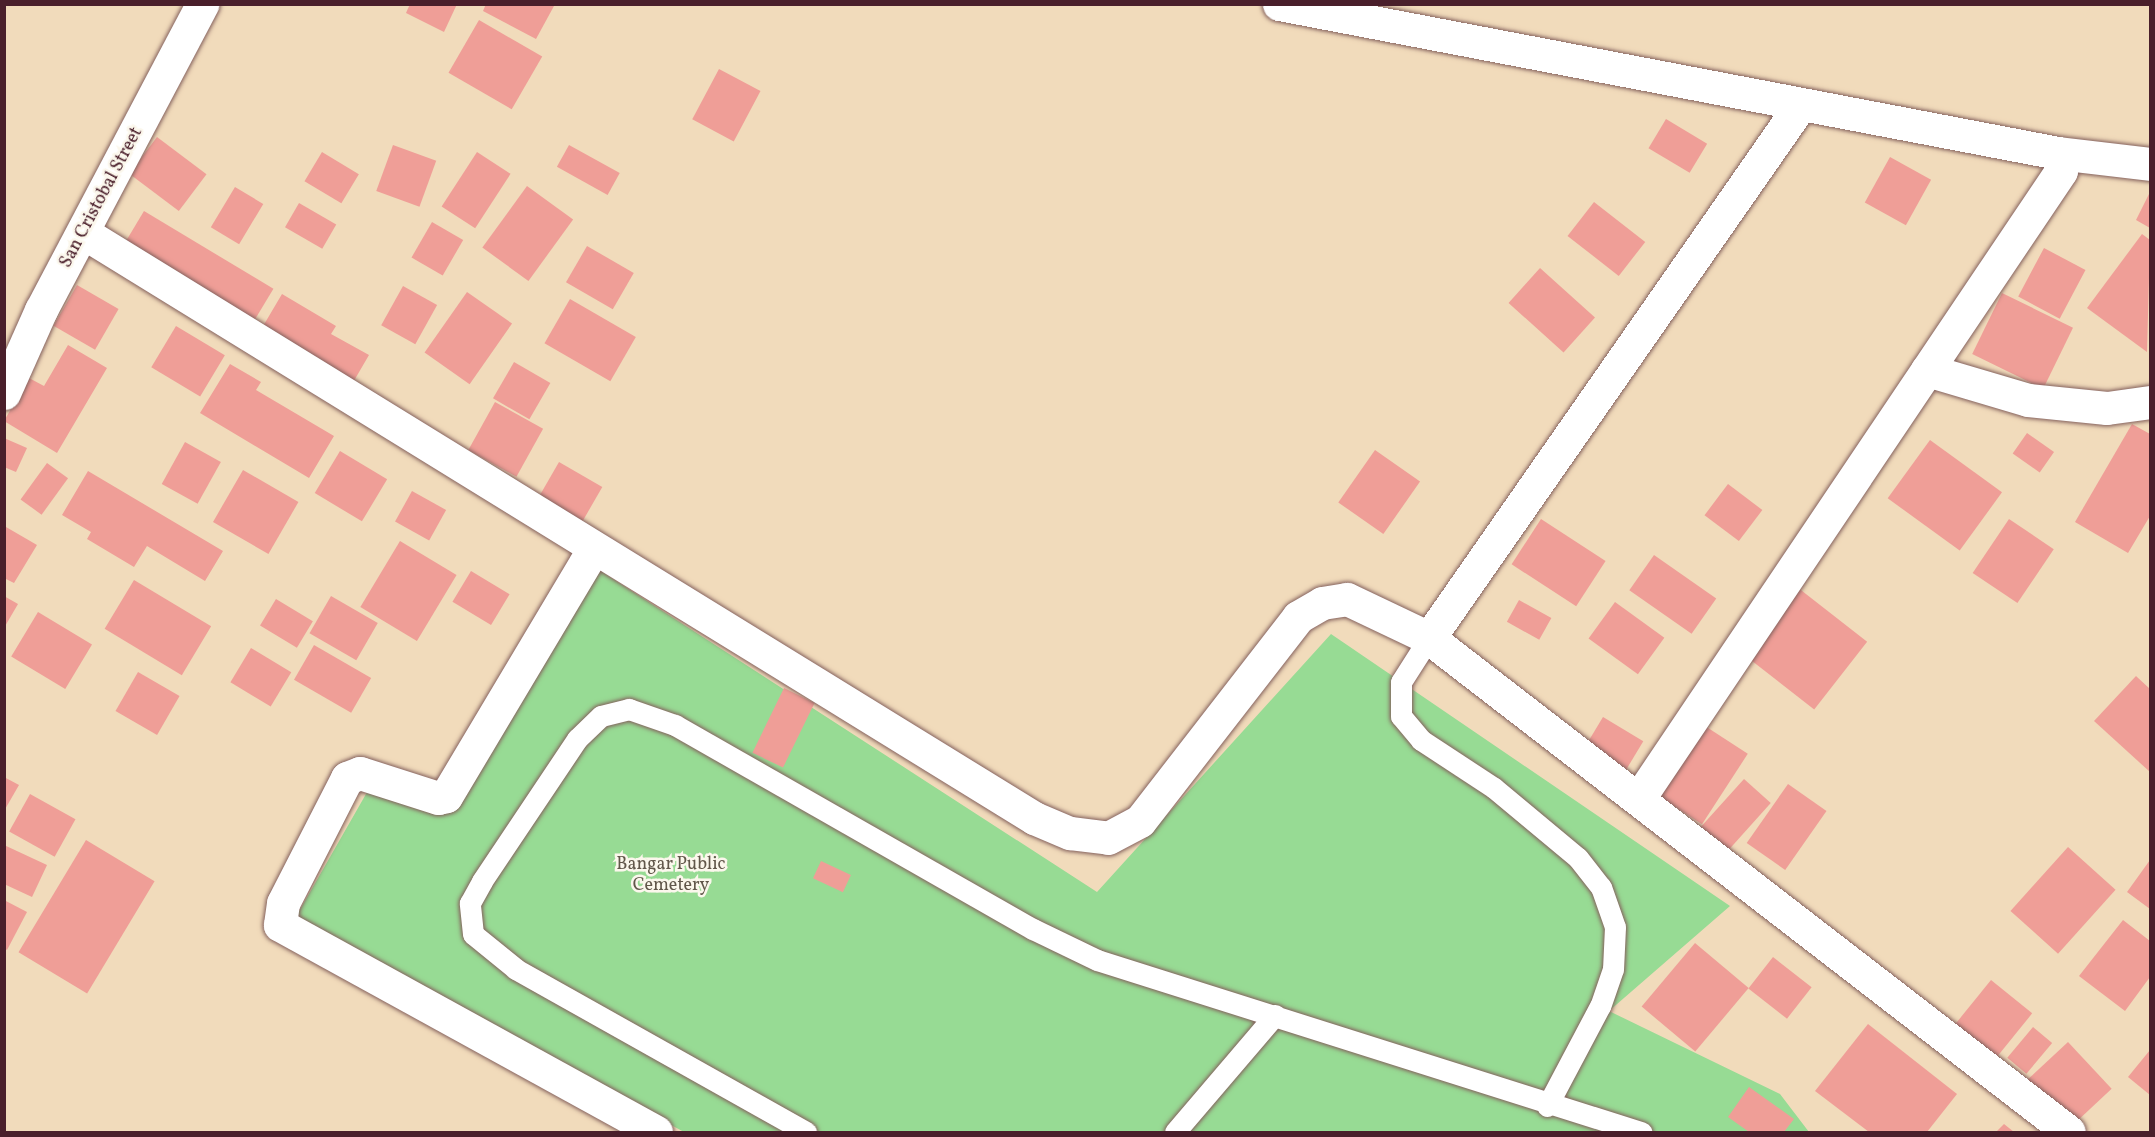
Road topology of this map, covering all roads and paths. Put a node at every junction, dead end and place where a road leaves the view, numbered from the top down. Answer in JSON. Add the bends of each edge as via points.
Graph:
{"nodes":[{"id":1,"x":202,"y":4,"type":"edge"},
{"id":2,"x":1279,"y":4,"type":"edge"},
{"id":3,"x":1799,"y":107,"type":"junction"},
{"id":4,"x":2058,"y":153,"type":"junction"},
{"id":5,"x":2151,"y":164,"type":"edge"},
{"id":6,"x":84,"y":233,"type":"junction"},
{"id":7,"x":1927,"y":370,"type":"junction"},
{"id":8,"x":4,"y":393,"type":"edge"},
{"id":9,"x":2151,"y":402,"type":"edge"},
{"id":10,"x":594,"y":548,"type":"junction"},
{"id":11,"x":1429,"y":638,"type":"junction"},
{"id":12,"x":1639,"y":798,"type":"junction"},
{"id":13,"x":1275,"y":1015,"type":"junction"},
{"id":14,"x":1547,"y":1106,"type":"junction"},
{"id":15,"x":656,"y":1132,"type":"edge"},
{"id":16,"x":806,"y":1132,"type":"edge"},
{"id":17,"x":1175,"y":1132,"type":"edge"},
{"id":18,"x":1641,"y":1132,"type":"edge"},
{"id":19,"x":2068,"y":1132,"type":"edge"}],
"edges":[{"from":1,"to":6,"type":"street","name":"San Cristobal Street"},
{"from":2,"to":3,"type":"street"},
{"from":3,"to":4,"type":"street"},
{"from":3,"to":11,"type":"street"},
{"from":4,"to":5,"type":"street"},
{"from":4,"to":7,"type":"street","via":[[2061,171]]},
{"from":6,"to":8,"type":"street","name":"San Cristobal Street"},
{"from":6,"to":10,"type":"street"},
{"from":7,"to":9,"type":"street","via":[[2028,400],[2107,408]]},
{"from":7,"to":12,"type":"street"},
{"from":10,"to":11,"type":"street","via":[[1034,818],[1099,837],[1127,832],[1140,821],[1308,609],[1347,599]]},
{"from":10,"to":15,"type":"street","via":[[446,796],[438,798],[360,773],[347,778],[283,903],[280,925]]},
{"from":11,"to":12,"type":"street"},
{"from":11,"to":14,"type":"lane","via":[[1401,682],[1401,716],[1421,740],[1494,788],[1578,858],[1601,887],[1615,927],[1613,969],[1600,1006]]},
{"from":12,"to":19,"type":"street"},
{"from":13,"to":14,"type":"lane"},
{"from":13,"to":16,"type":"lane","via":[[1156,983],[1097,960],[1024,924],[675,725],[629,709],[602,716],[577,739],[482,881],[470,903],[473,934],[516,969]]},
{"from":13,"to":17,"type":"lane"},
{"from":14,"to":18,"type":"lane"}]}
